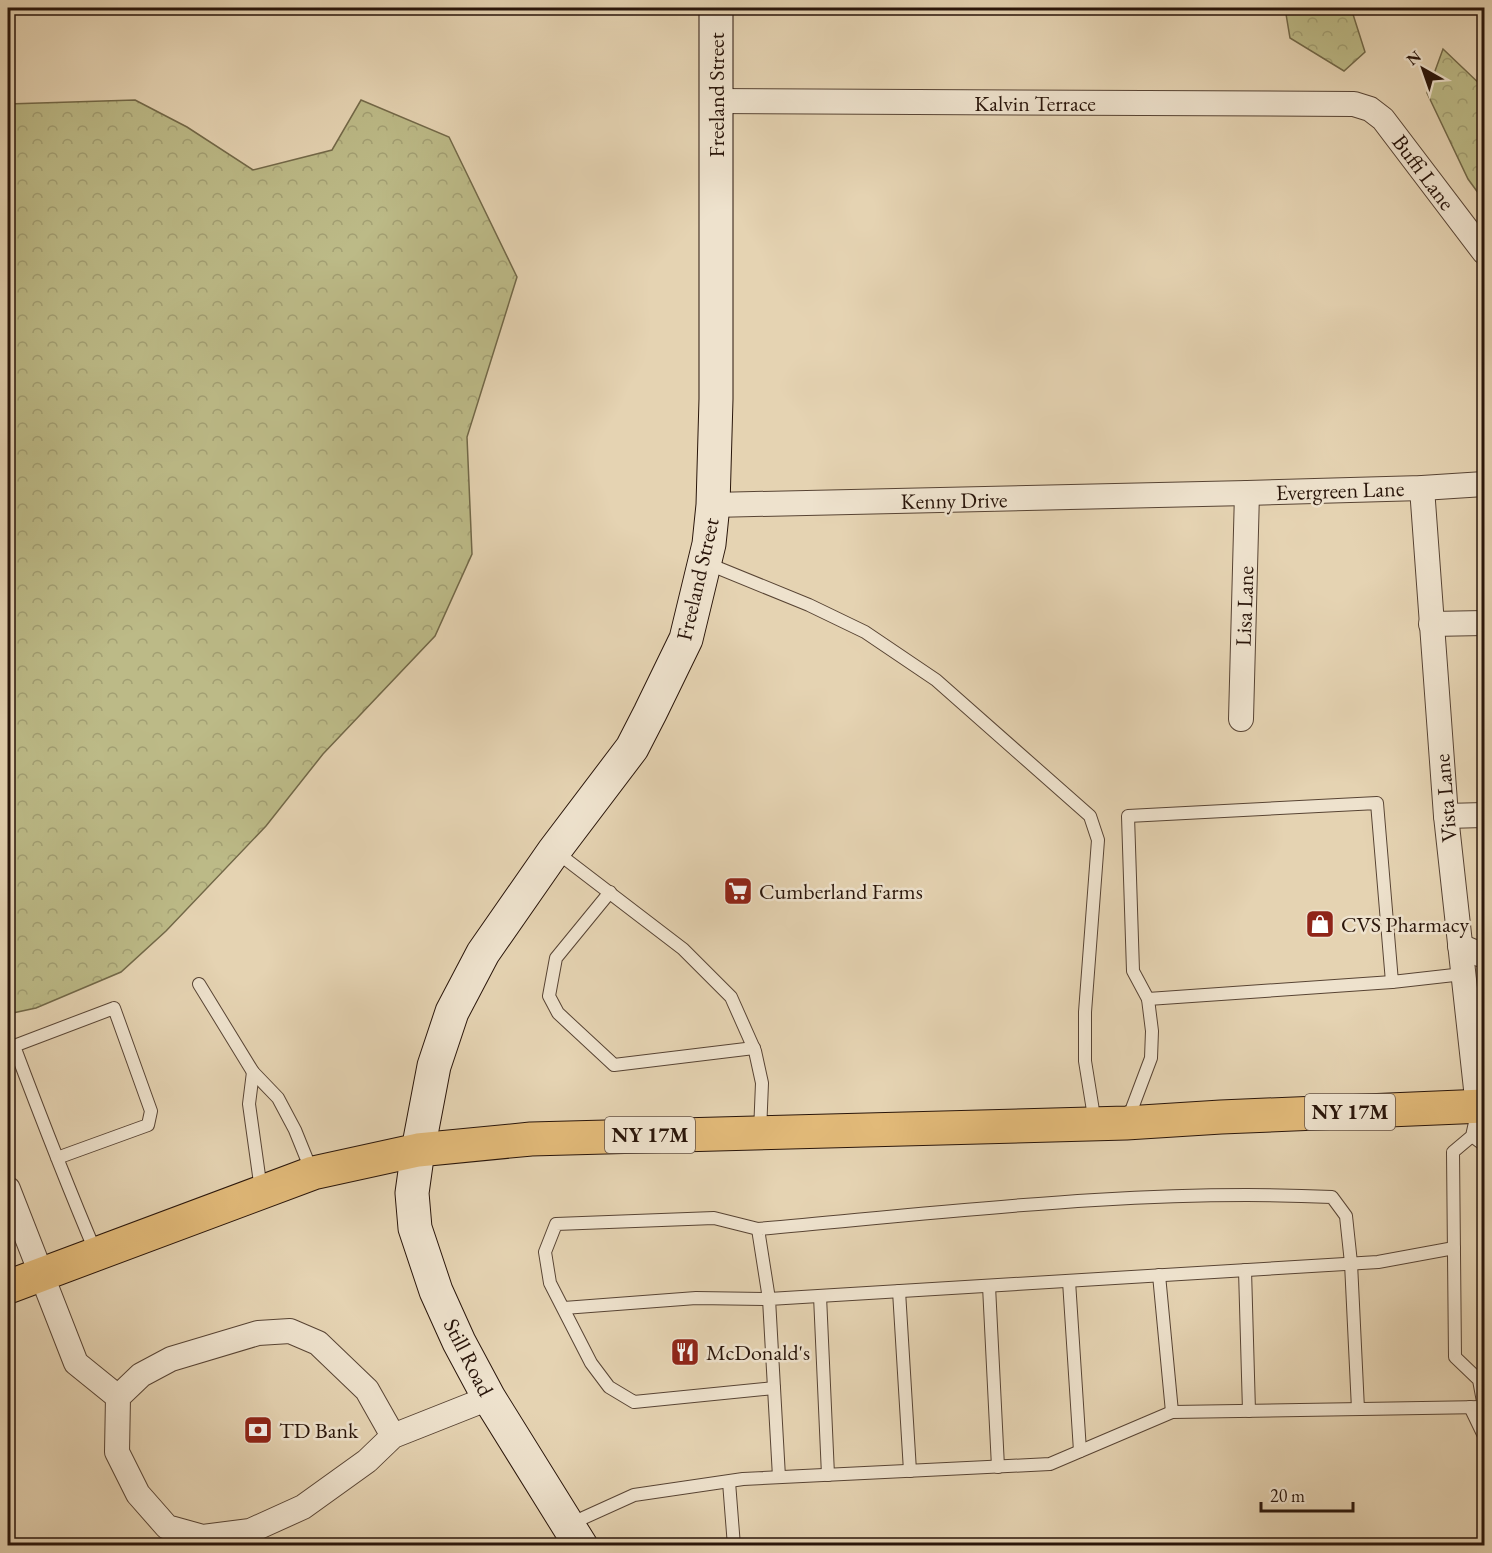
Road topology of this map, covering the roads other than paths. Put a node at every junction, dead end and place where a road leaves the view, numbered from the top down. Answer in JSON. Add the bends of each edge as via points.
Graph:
{"nodes":[{"id":1,"x":716,"y":8,"type":"edge"},
{"id":2,"x":715,"y":101,"type":"junction"},
{"id":3,"x":1354,"y":104,"type":"joint"},
{"id":4,"x":1485,"y":252,"type":"edge"},
{"id":5,"x":1485,"y":484,"type":"edge"},
{"id":6,"x":1422,"y":488,"type":"junction"},
{"id":7,"x":1247,"y":493,"type":"junction"},
{"id":8,"x":1195,"y":494,"type":"joint"},
{"id":9,"x":713,"y":505,"type":"junction"},
{"id":10,"x":704,"y":562,"type":"junction"},
{"id":11,"x":1485,"y":623,"type":"edge"},
{"id":12,"x":1431,"y":624,"type":"junction"},
{"id":13,"x":1241,"y":719,"type":"dead end"},
{"id":14,"x":1485,"y":815,"type":"edge"},
{"id":15,"x":1446,"y":816,"type":"junction"},
{"id":16,"x":554,"y":850,"type":"junction"},
{"id":17,"x":610,"y":892,"type":"junction"},
{"id":18,"x":1460,"y":946,"type":"junction"},
{"id":19,"x":1485,"y":956,"type":"edge"},
{"id":20,"x":1463,"y":974,"type":"junction"},
{"id":21,"x":1392,"y":982,"type":"junction"},
{"id":22,"x":200,"y":984,"type":"dead end"},
{"id":23,"x":1148,"y":999,"type":"junction"},
{"id":24,"x":754,"y":1048,"type":"junction"},
{"id":25,"x":253,"y":1072,"type":"junction"},
{"id":26,"x":1478,"y":1116,"type":"edge"},
{"id":27,"x":1111,"y":1124,"type":"junction"},
{"id":28,"x":760,"y":1132,"type":"junction"},
{"id":29,"x":1485,"y":1145,"type":"edge"},
{"id":30,"x":418,"y":1150,"type":"junction"},
{"id":31,"x":57,"y":1158,"type":"junction"},
{"id":32,"x":313,"y":1173,"type":"junction"},
{"id":33,"x":8,"y":1189,"type":"edge"},
{"id":34,"x":261,"y":1191,"type":"junction"},
{"id":35,"x":758,"y":1229,"type":"junction"},
{"id":36,"x":1454,"y":1248,"type":"junction"},
{"id":37,"x":96,"y":1254,"type":"junction"},
{"id":38,"x":1351,"y":1263,"type":"junction"},
{"id":39,"x":1245,"y":1270,"type":"junction"},
{"id":40,"x":41,"y":1275,"type":"junction"},
{"id":41,"x":1159,"y":1275,"type":"junction"},
{"id":42,"x":1069,"y":1281,"type":"junction"},
{"id":43,"x":988,"y":1286,"type":"junction"},
{"id":44,"x":8,"y":1287,"type":"edge"},
{"id":45,"x":899,"y":1291,"type":"junction"},
{"id":46,"x":820,"y":1296,"type":"junction"},
{"id":47,"x":769,"y":1299,"type":"junction"},
{"id":48,"x":564,"y":1308,"type":"junction"},
{"id":49,"x":1482,"y":1376,"type":"edge"},
{"id":50,"x":774,"y":1388,"type":"junction"},
{"id":51,"x":118,"y":1397,"type":"junction"},
{"id":52,"x":489,"y":1398,"type":"junction"},
{"id":53,"x":1470,"y":1407,"type":"junction"},
{"id":54,"x":1484,"y":1407,"type":"edge"},
{"id":55,"x":1358,"y":1409,"type":"junction"},
{"id":56,"x":1249,"y":1411,"type":"junction"},
{"id":57,"x":1172,"y":1412,"type":"junction"},
{"id":58,"x":393,"y":1436,"type":"junction"},
{"id":59,"x":1485,"y":1436,"type":"edge"},
{"id":60,"x":1080,"y":1451,"type":"junction"},
{"id":61,"x":998,"y":1467,"type":"junction"},
{"id":62,"x":910,"y":1471,"type":"junction"},
{"id":63,"x":828,"y":1475,"type":"junction"},
{"id":64,"x":779,"y":1477,"type":"junction"},
{"id":65,"x":729,"y":1482,"type":"junction"},
{"id":66,"x":575,"y":1535,"type":"edge"},
{"id":67,"x":734,"y":1545,"type":"edge"}],
"edges":[{"from":1,"to":2,"type":"main road","name":"Freeland Street"},
{"from":2,"to":3,"type":"street","name":"Kalvin Terrace"},
{"from":2,"to":9,"type":"main road","name":"Freeland Street"},
{"from":3,"to":4,"type":"street","name":"Buffi Lane","via":[[1383,119]]},
{"from":5,"to":6,"type":"street","name":"Evergreen Lane"},
{"from":6,"to":7,"type":"street","name":"Evergreen Lane"},
{"from":6,"to":12,"type":"street","name":"Vista Lane"},
{"from":7,"to":8,"type":"street","name":"Evergreen Lane"},
{"from":7,"to":13,"type":"street","name":"Lisa Lane"},
{"from":8,"to":9,"type":"street","name":"Kenny Drive"},
{"from":9,"to":10,"type":"main road","name":"Freeland Street"},
{"from":10,"to":16,"type":"main road","name":"Freeland Street","via":[[686,639],[651,713],[632,748]]},
{"from":10,"to":27,"type":"lane","via":[[865,632],[936,680],[1090,816],[1098,840],[1085,1061]]},
{"from":11,"to":12,"type":"street"},
{"from":12,"to":15,"type":"street","name":"Vista Lane"},
{"from":14,"to":15,"type":"street"},
{"from":15,"to":18,"type":"street","name":"Vista Lane"},
{"from":16,"to":17,"type":"lane"},
{"from":16,"to":30,"type":"main road","name":"Freeland Street","via":[[483,953],[452,1012],[434,1066]]},
{"from":17,"to":24,"type":"lane","via":[[683,949],[731,997]]},
{"from":17,"to":24,"type":"lane","via":[[556,958],[549,996],[558,1013],[614,1065]]},
{"from":18,"to":19,"type":"street"},
{"from":18,"to":20,"type":"street","name":"Vista Lane"},
{"from":20,"to":21,"type":"lane"},
{"from":20,"to":26,"type":"street","name":"Vista Lane"},
{"from":21,"to":23,"type":"lane"},
{"from":21,"to":23,"type":"lane","via":[[1377,803],[1128,816],[1133,971]]},
{"from":22,"to":25,"type":"lane"},
{"from":23,"to":27,"type":"lane","via":[[1151,1058]]},
{"from":24,"to":28,"type":"lane","via":[[762,1083]]},
{"from":25,"to":32,"type":"lane","via":[[278,1098]]},
{"from":25,"to":34,"type":"lane","via":[[249,1104]]},
{"from":26,"to":27,"type":"main road","number":"NY 17M","via":[[1221,1117]]},
{"from":26,"to":29,"type":"lane"},
{"from":26,"to":36,"type":"lane","via":[[1452,1152]]},
{"from":27,"to":28,"type":"main road","number":"NY 17M"},
{"from":28,"to":30,"type":"main road","number":"NY 17M","via":[[531,1139]]},
{"from":30,"to":32,"type":"main road","number":"NY 17M"},
{"from":30,"to":52,"type":"main road","name":"Still Road","via":[[412,1193],[415,1228],[436,1291]]},
{"from":31,"to":31,"type":"lane","via":[[14,1046],[114,1008],[151,1111],[148,1125]]},
{"from":31,"to":37,"type":"lane"},
{"from":32,"to":34,"type":"main road","number":"NY 17M"},
{"from":33,"to":40,"type":"street"},
{"from":34,"to":37,"type":"main road","number":"NY 17M"},
{"from":35,"to":38,"type":"lane","via":[[1045,1204],[1260,1194],[1332,1197],[1346,1216]]},
{"from":35,"to":47,"type":"lane"},
{"from":35,"to":48,"type":"lane","via":[[714,1218],[556,1224],[545,1252],[550,1283]]},
{"from":36,"to":38,"type":"lane"},
{"from":36,"to":49,"type":"lane","via":[[1455,1357]]},
{"from":37,"to":40,"type":"main road","number":"NY 17M"},
{"from":38,"to":39,"type":"lane"},
{"from":38,"to":55,"type":"lane"},
{"from":39,"to":41,"type":"lane"},
{"from":39,"to":56,"type":"lane"},
{"from":40,"to":44,"type":"main road","number":"NY 17M"},
{"from":40,"to":51,"type":"street","via":[[76,1363]]},
{"from":41,"to":42,"type":"lane"},
{"from":41,"to":57,"type":"lane"},
{"from":42,"to":43,"type":"lane"},
{"from":42,"to":60,"type":"lane"},
{"from":43,"to":45,"type":"lane"},
{"from":43,"to":61,"type":"lane"},
{"from":45,"to":46,"type":"lane"},
{"from":45,"to":62,"type":"lane"},
{"from":46,"to":47,"type":"lane"},
{"from":46,"to":63,"type":"lane"},
{"from":47,"to":48,"type":"lane","via":[[696,1298]]},
{"from":47,"to":50,"type":"lane"},
{"from":48,"to":50,"type":"lane","via":[[591,1363],[609,1387],[634,1402]]},
{"from":49,"to":54,"type":"lane"},
{"from":50,"to":64,"type":"lane"},
{"from":51,"to":58,"type":"street","via":[[141,1375],[171,1359],[258,1333],[290,1331],[318,1342],[367,1390]]},
{"from":51,"to":58,"type":"street","via":[[117,1452],[138,1494],[167,1527],[203,1537],[250,1531],[303,1507],[367,1461]]},
{"from":52,"to":58,"type":"street"},
{"from":52,"to":66,"type":"main road","name":"Still Road"},
{"from":53,"to":54,"type":"lane"},
{"from":53,"to":55,"type":"lane"},
{"from":53,"to":59,"type":"lane"},
{"from":55,"to":56,"type":"lane"},
{"from":56,"to":57,"type":"lane"},
{"from":57,"to":60,"type":"lane"},
{"from":60,"to":61,"type":"lane","via":[[1050,1464]]},
{"from":61,"to":62,"type":"lane"},
{"from":62,"to":63,"type":"lane"},
{"from":63,"to":64,"type":"lane"},
{"from":64,"to":65,"type":"lane"},
{"from":65,"to":66,"type":"lane","via":[[634,1495]]},
{"from":65,"to":67,"type":"lane"}]}
